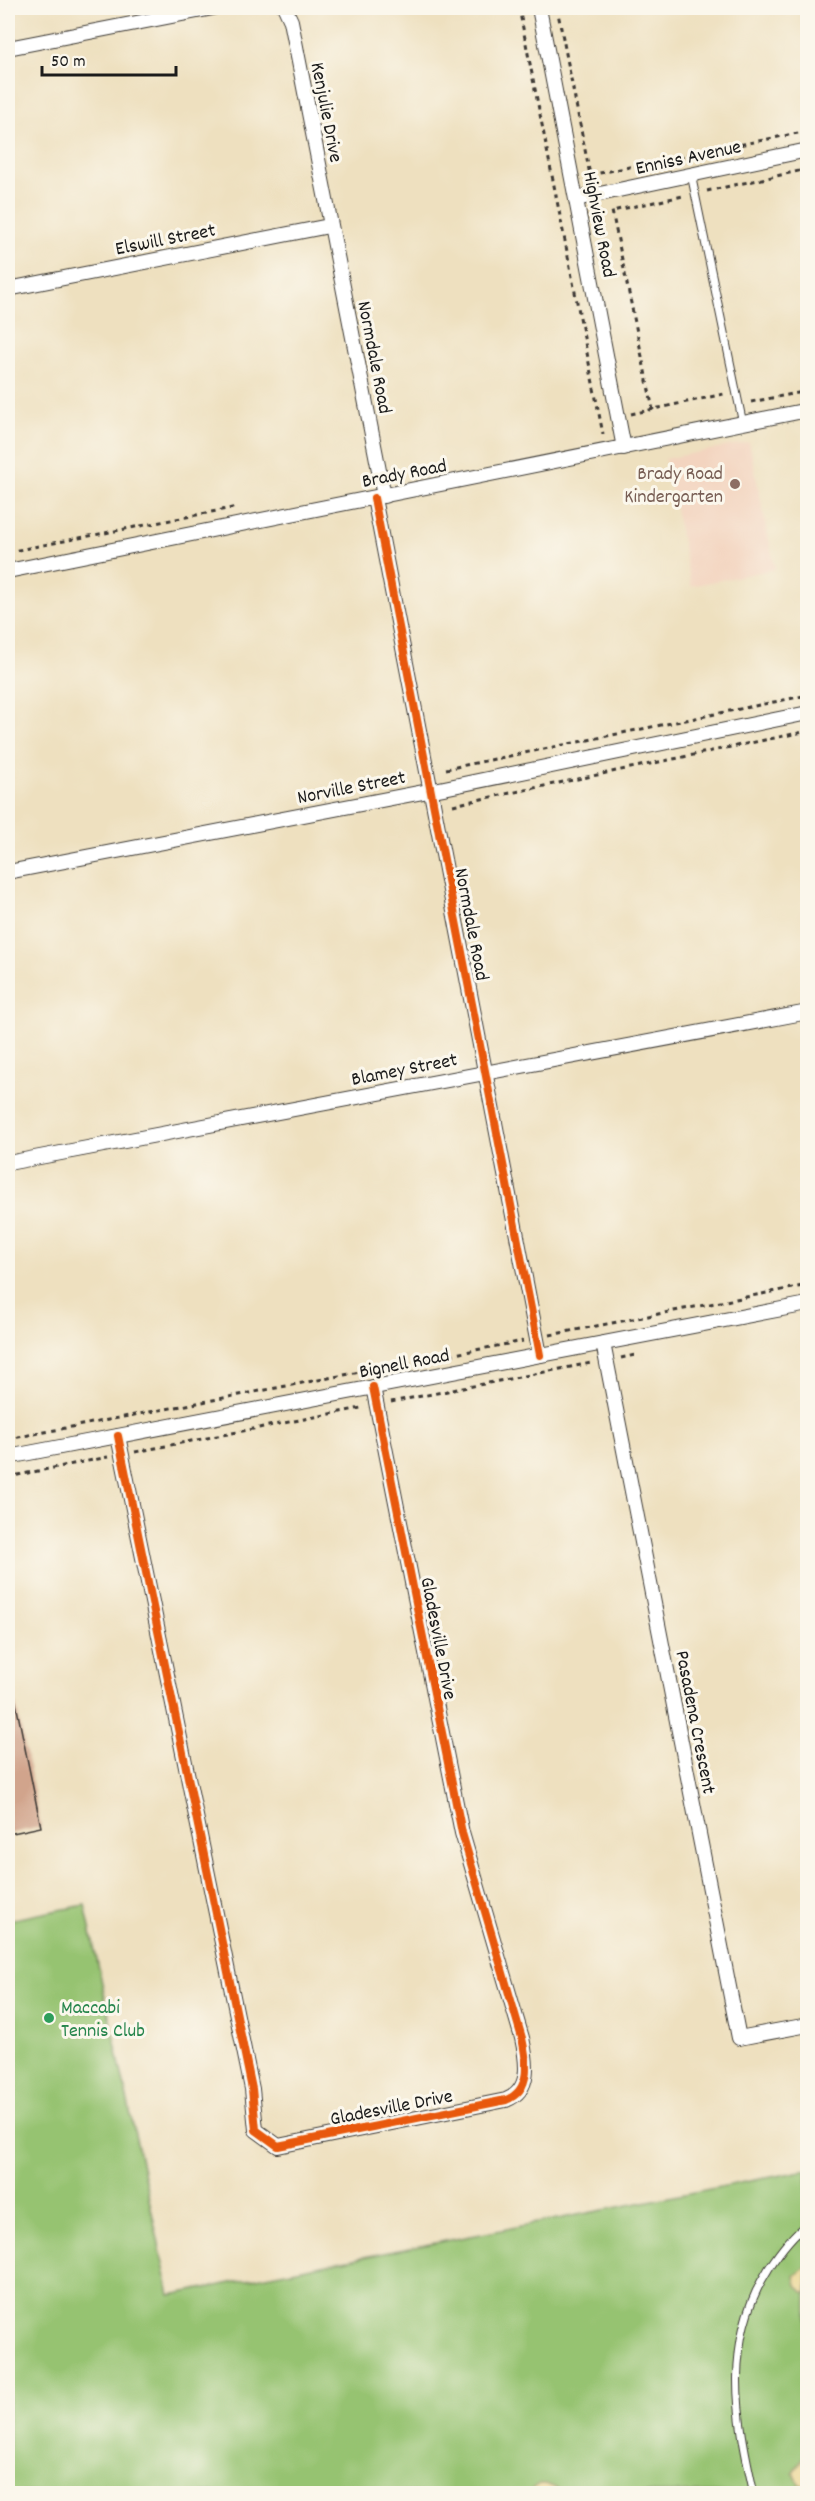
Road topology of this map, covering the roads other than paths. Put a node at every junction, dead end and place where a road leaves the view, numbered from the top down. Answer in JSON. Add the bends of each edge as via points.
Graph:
{"nodes":[{"id":1,"x":213,"y":8,"type":"edge"},
{"id":2,"x":285,"y":8,"type":"edge"},
{"id":3,"x":539,"y":8,"type":"edge"},
{"id":4,"x":8,"y":48,"type":"edge"},
{"id":5,"x":807,"y":150,"type":"edge"},
{"id":6,"x":691,"y":174,"type":"junction"},
{"id":7,"x":576,"y":199,"type":"junction"},
{"id":8,"x":329,"y":225,"type":"junction"},
{"id":9,"x":8,"y":289,"type":"edge"},
{"id":10,"x":807,"y":410,"type":"edge"},
{"id":11,"x":743,"y":424,"type":"junction"},
{"id":12,"x":624,"y":448,"type":"junction"},
{"id":13,"x":379,"y":497,"type":"junction"},
{"id":14,"x":8,"y":571,"type":"edge"},
{"id":15,"x":807,"y":713,"type":"edge"},
{"id":16,"x":430,"y":790,"type":"junction"},
{"id":17,"x":8,"y":872,"type":"edge"},
{"id":18,"x":807,"y":1012,"type":"edge"},
{"id":19,"x":485,"y":1072,"type":"junction"},
{"id":20,"x":8,"y":1163,"type":"edge"},
{"id":21,"x":807,"y":1304,"type":"edge"},
{"id":22,"x":603,"y":1343,"type":"junction"},
{"id":23,"x":540,"y":1355,"type":"junction"},
{"id":24,"x":373,"y":1387,"type":"junction"},
{"id":25,"x":118,"y":1436,"type":"junction"},
{"id":26,"x":8,"y":1457,"type":"edge"},
{"id":27,"x":807,"y":2025,"type":"edge"},
{"id":28,"x":807,"y":2223,"type":"edge"},
{"id":29,"x":754,"y":2493,"type":"edge"}],
"edges":[{"from":1,"to":4,"type":"street"},
{"from":2,"to":8,"type":"street","name":"Kenjulie Drive","via":[[291,21]]},
{"from":3,"to":7,"type":"street","name":"Highview Road"},
{"from":5,"to":6,"type":"street","name":"Enniss Avenue"},
{"from":6,"to":7,"type":"street","name":"Enniss Avenue"},
{"from":6,"to":11,"type":"lane"},
{"from":7,"to":12,"type":"street","name":"Highview Road"},
{"from":8,"to":9,"type":"street","name":"Elswill Street"},
{"from":8,"to":13,"type":"street","name":"Normdale Road"},
{"from":10,"to":11,"type":"street","name":"Brady Road"},
{"from":11,"to":12,"type":"street","name":"Brady Road"},
{"from":12,"to":13,"type":"street","name":"Brady Road"},
{"from":13,"to":14,"type":"street","name":"Brady Road"},
{"from":13,"to":16,"type":"street","name":"Normdale Road"},
{"from":15,"to":16,"type":"street","name":"Norville Street"},
{"from":16,"to":17,"type":"street","name":"Norville Street"},
{"from":16,"to":19,"type":"street","name":"Normdale Road"},
{"from":18,"to":19,"type":"street","name":"Blamey Street"},
{"from":19,"to":20,"type":"street","name":"Blamey Street"},
{"from":19,"to":23,"type":"street","name":"Normdale Road"},
{"from":21,"to":22,"type":"street","name":"Bignell Road"},
{"from":22,"to":23,"type":"street","name":"Bignell Road"},
{"from":22,"to":27,"type":"street","name":"Pasadena Crescent","via":[[739,2038]]},
{"from":23,"to":24,"type":"street","name":"Bignell Road"},
{"from":24,"to":25,"type":"street","name":"Bignell Road"},
{"from":24,"to":25,"type":"street","name":"Gladesville Drive","via":[[461,1826],[522,2038],[526,2074],[516,2095],[506,2100],[278,2146],[256,2130],[252,2090]]},
{"from":25,"to":26,"type":"street","name":"Bignell Road"},
{"from":28,"to":29,"type":"lane","via":[[796,2231],[756,2288],[740,2341],[736,2385]]}]}
